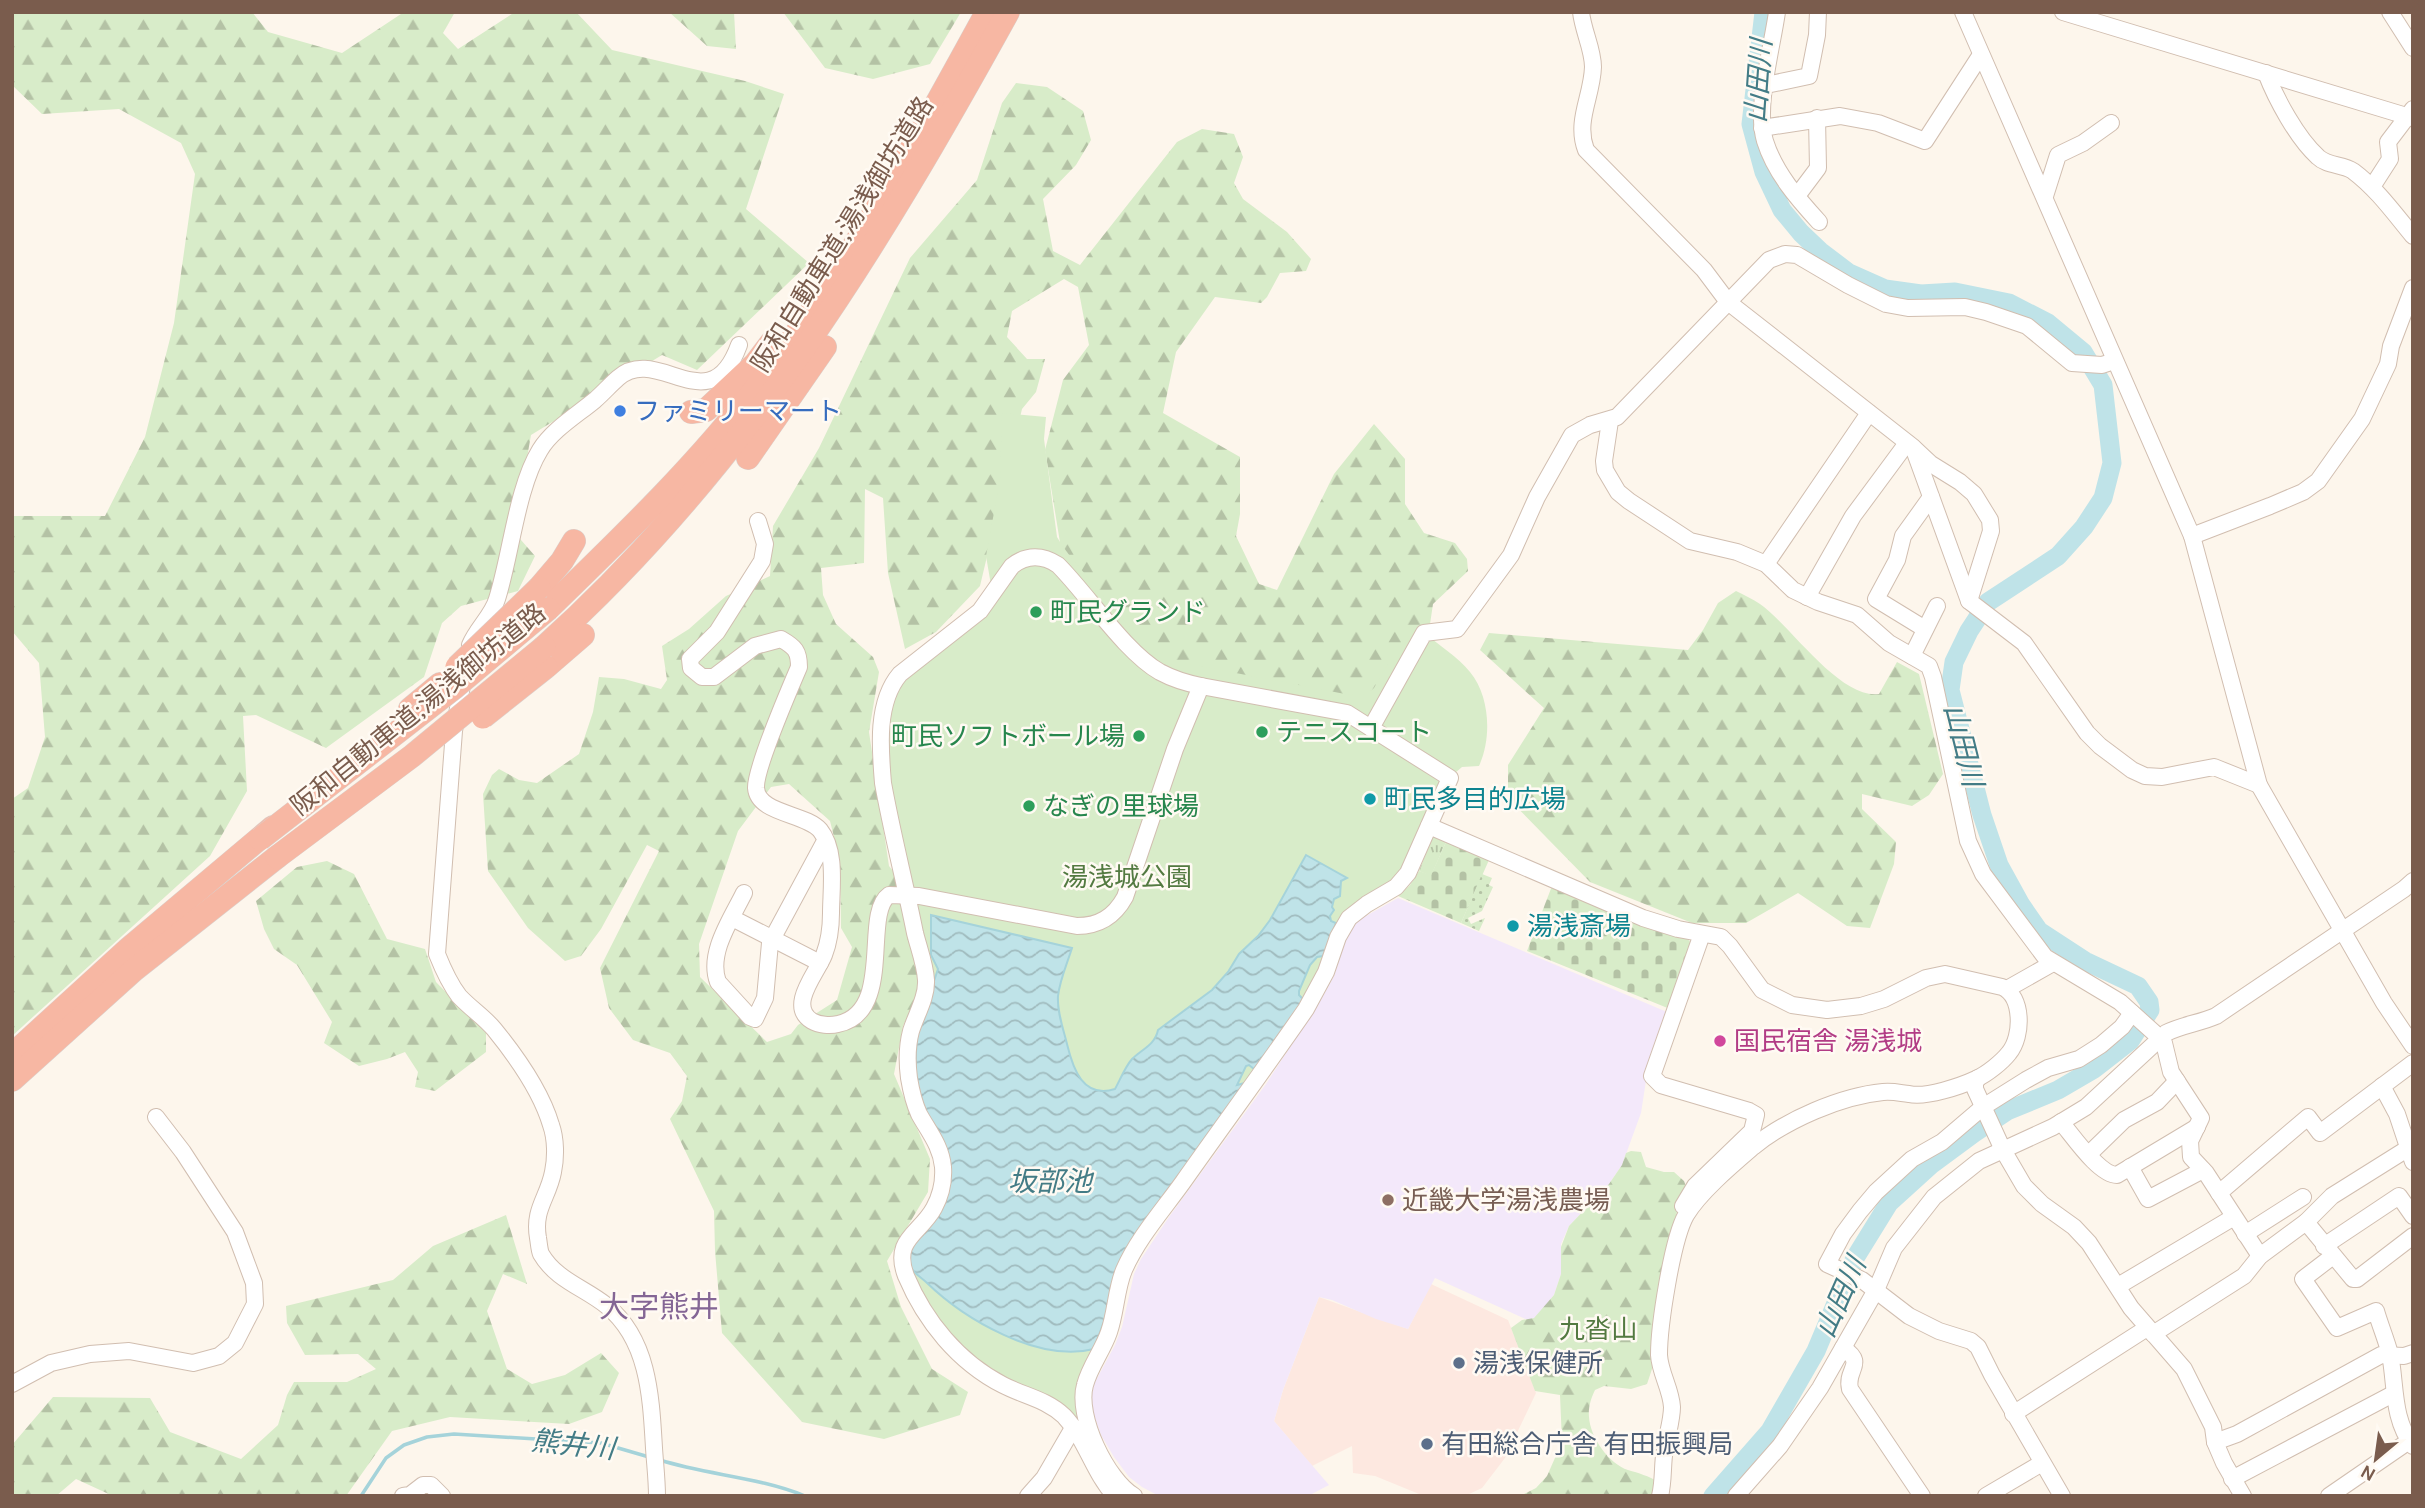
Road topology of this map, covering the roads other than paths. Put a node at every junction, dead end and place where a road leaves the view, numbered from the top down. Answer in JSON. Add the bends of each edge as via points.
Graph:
{"nodes":[{"id":1,"x":1581,"y":12,"type":"edge"},
{"id":2,"x":1777,"y":12,"type":"edge"},
{"id":3,"x":1818,"y":12,"type":"edge"},
{"id":4,"x":1963,"y":12,"type":"edge"},
{"id":5,"x":2063,"y":12,"type":"edge"},
{"id":6,"x":2390,"y":12,"type":"edge"},
{"id":7,"x":996,"y":15,"type":"edge"},
{"id":8,"x":2413,"y":48,"type":"edge"},
{"id":9,"x":1980,"y":55,"type":"junction"},
{"id":10,"x":2266,"y":73,"type":"junction"},
{"id":11,"x":1766,"y":85,"type":"junction"},
{"id":12,"x":946,"y":106,"type":"junction"},
{"id":13,"x":2411,"y":114,"type":"edge"},
{"id":14,"x":1817,"y":118,"type":"junction"},
{"id":15,"x":2111,"y":123,"type":"dead end"},
{"id":16,"x":1762,"y":128,"type":"junction"},
{"id":17,"x":903,"y":162,"type":"junction"},
{"id":18,"x":2372,"y":187,"type":"junction"},
{"id":19,"x":908,"y":189,"type":"junction"},
{"id":20,"x":1797,"y":196,"type":"junction"},
{"id":21,"x":2045,"y":196,"type":"junction"},
{"id":22,"x":1819,"y":222,"type":"dead end"},
{"id":23,"x":2413,"y":236,"type":"edge"},
{"id":24,"x":2413,"y":288,"type":"edge"},
{"id":25,"x":1728,"y":302,"type":"junction"},
{"id":26,"x":739,"y":345,"type":"dead end"},
{"id":27,"x":2114,"y":361,"type":"junction"},
{"id":28,"x":691,"y":412,"type":"dead end"},
{"id":29,"x":1869,"y":413,"type":"junction"},
{"id":30,"x":1610,"y":421,"type":"junction"},
{"id":31,"x":1910,"y":445,"type":"junction"},
{"id":32,"x":748,"y":458,"type":"dead end"},
{"id":33,"x":1931,"y":497,"type":"junction"},
{"id":34,"x":758,"y":521,"type":"dead end"},
{"id":35,"x":2192,"y":536,"type":"junction"},
{"id":36,"x":574,"y":541,"type":"dead end"},
{"id":37,"x":1766,"y":564,"type":"junction"},
{"id":38,"x":1807,"y":597,"type":"junction"},
{"id":39,"x":544,"y":598,"type":"junction"},
{"id":40,"x":1970,"y":602,"type":"junction"},
{"id":41,"x":1937,"y":606,"type":"dead end"},
{"id":42,"x":1925,"y":629,"type":"junction"},
{"id":43,"x":583,"y":635,"type":"dead end"},
{"id":44,"x":1912,"y":656,"type":"junction"},
{"id":45,"x":545,"y":657,"type":"junction"},
{"id":46,"x":1201,"y":686,"type":"junction"},
{"id":47,"x":1371,"y":728,"type":"junction"},
{"id":48,"x":2259,"y":785,"type":"junction"},
{"id":49,"x":1429,"y":826,"type":"junction"},
{"id":50,"x":825,"y":841,"type":"junction"},
{"id":51,"x":2413,"y":881,"type":"edge"},
{"id":52,"x":744,"y":893,"type":"dead end"},
{"id":53,"x":907,"y":895,"type":"junction"},
{"id":54,"x":732,"y":919,"type":"junction"},
{"id":55,"x":2343,"y":929,"type":"junction"},
{"id":56,"x":1702,"y":934,"type":"junction"},
{"id":57,"x":772,"y":939,"type":"junction"},
{"id":58,"x":820,"y":963,"type":"junction"},
{"id":59,"x":2053,"y":963,"type":"junction"},
{"id":60,"x":2007,"y":989,"type":"junction"},
{"id":61,"x":2134,"y":1015,"type":"junction"},
{"id":62,"x":2157,"y":1035,"type":"junction"},
{"id":63,"x":2413,"y":1046,"type":"edge"},
{"id":64,"x":12,"y":1055,"type":"edge"},
{"id":65,"x":2413,"y":1063,"type":"edge"},
{"id":66,"x":1978,"y":1078,"type":"junction"},
{"id":67,"x":12,"y":1080,"type":"edge"},
{"id":68,"x":2177,"y":1081,"type":"junction"},
{"id":69,"x":2382,"y":1086,"type":"junction"},
{"id":70,"x":1984,"y":1110,"type":"junction"},
{"id":71,"x":156,"y":1117,"type":"dead end"},
{"id":72,"x":2061,"y":1122,"type":"junction"},
{"id":73,"x":2199,"y":1126,"type":"junction"},
{"id":74,"x":2001,"y":1145,"type":"junction"},
{"id":75,"x":2089,"y":1154,"type":"junction"},
{"id":76,"x":2410,"y":1156,"type":"edge"},
{"id":77,"x":2130,"y":1167,"type":"junction"},
{"id":78,"x":2203,"y":1170,"type":"junction"},
{"id":79,"x":2219,"y":1193,"type":"junction"},
{"id":80,"x":2303,"y":1196,"type":"dead end"},
{"id":81,"x":2413,"y":1216,"type":"edge"},
{"id":82,"x":2234,"y":1217,"type":"junction"},
{"id":83,"x":2306,"y":1222,"type":"junction"},
{"id":84,"x":1679,"y":1233,"type":"junction"},
{"id":85,"x":2245,"y":1234,"type":"junction"},
{"id":86,"x":2413,"y":1236,"type":"edge"},
{"id":87,"x":2329,"y":1251,"type":"junction"},
{"id":88,"x":2260,"y":1256,"type":"junction"},
{"id":89,"x":2118,"y":1286,"type":"junction"},
{"id":90,"x":1876,"y":1290,"type":"junction"},
{"id":91,"x":2150,"y":1331,"type":"junction"},
{"id":92,"x":1843,"y":1349,"type":"junction"},
{"id":93,"x":2413,"y":1353,"type":"edge"},
{"id":94,"x":2390,"y":1354,"type":"junction"},
{"id":95,"x":12,"y":1384,"type":"edge"},
{"id":96,"x":2393,"y":1394,"type":"junction"},
{"id":97,"x":2014,"y":1413,"type":"junction"},
{"id":98,"x":1073,"y":1428,"type":"junction"},
{"id":99,"x":2216,"y":1442,"type":"junction"},
{"id":100,"x":2411,"y":1443,"type":"edge"},
{"id":101,"x":2042,"y":1463,"type":"junction"},
{"id":102,"x":2232,"y":1479,"type":"junction"},
{"id":103,"x":403,"y":1496,"type":"edge"},
{"id":104,"x":442,"y":1496,"type":"edge"},
{"id":105,"x":657,"y":1496,"type":"edge"},
{"id":106,"x":1028,"y":1496,"type":"edge"},
{"id":107,"x":1115,"y":1496,"type":"edge"},
{"id":108,"x":1134,"y":1496,"type":"edge"},
{"id":109,"x":1660,"y":1496,"type":"edge"},
{"id":110,"x":1735,"y":1496,"type":"edge"},
{"id":111,"x":1922,"y":1496,"type":"edge"},
{"id":112,"x":1986,"y":1496,"type":"edge"},
{"id":113,"x":2062,"y":1496,"type":"edge"},
{"id":114,"x":2243,"y":1496,"type":"edge"},
{"id":115,"x":2329,"y":1496,"type":"edge"}],
"edges":[{"from":1,"to":25,"type":"street","via":[[1593,60],[1582,123],[1586,150],[1704,270]]},
{"from":2,"to":11,"type":"street"},
{"from":3,"to":11,"type":"street","via":[[1809,76]]},
{"from":4,"to":9,"type":"street"},
{"from":5,"to":10,"type":"street"},
{"from":6,"to":8,"type":"street"},
{"from":7,"to":12,"type":"highway","name":"阪和自動車道;湯浅御坊道路"},
{"from":9,"to":14,"type":"street","via":[[1924,141],[1856,118]]},
{"from":9,"to":21,"type":"street"},
{"from":10,"to":13,"type":"street"},
{"from":10,"to":18,"type":"street","via":[[2292,125],[2318,158],[2350,169]]},
{"from":11,"to":16,"type":"street"},
{"from":12,"to":17,"type":"highway","name":"阪和自動車道;湯浅御坊道路"},
{"from":12,"to":19,"type":"highway","name":"阪和自動車道;湯浅御坊道路"},
{"from":13,"to":18,"type":"street","via":[[2388,142],[2390,159]]},
{"from":14,"to":16,"type":"street"},
{"from":14,"to":20,"type":"street","via":[[1818,168]]},
{"from":15,"to":21,"type":"street","via":[[2059,155]]},
{"from":16,"to":20,"type":"street","via":[[1770,155]]},
{"from":17,"to":28,"type":"highway","via":[[755,364],[706,410]]},
{"from":17,"to":39,"type":"highway","name":"阪和自動車道;湯浅御坊道路","via":[[826,289],[730,421],[638,522]]},
{"from":18,"to":23,"type":"street"},
{"from":19,"to":32,"type":"highway","via":[[831,336]]},
{"from":19,"to":45,"type":"highway","name":"阪和自動車道;湯浅御坊道路","via":[[829,316],[739,439]]},
{"from":20,"to":22,"type":"street"},
{"from":21,"to":27,"type":"street"},
{"from":24,"to":35,"type":"street","via":[[2388,364],[2362,419],[2318,481],[2303,492]]},
{"from":25,"to":27,"type":"street","via":[[1769,260],[1797,254],[1886,304],[1986,312],[2027,326],[2072,363]]},
{"from":25,"to":29,"type":"street"},
{"from":25,"to":30,"type":"street"},
{"from":26,"to":105,"type":"street","via":[[719,376],[703,383],[639,367],[621,375],[540,449],[526,482],[496,601],[471,641],[454,730],[439,918],[437,954],[444,974],[459,996],[493,1028],[535,1089],[552,1125],[553,1174],[538,1209],[536,1228],[540,1252],[559,1275],[620,1317],[641,1355],[652,1406]]},
{"from":27,"to":35,"type":"street"},
{"from":29,"to":31,"type":"street"},
{"from":29,"to":37,"type":"street"},
{"from":30,"to":37,"type":"street","via":[[1605,470],[1618,492],[1690,541]]},
{"from":30,"to":47,"type":"street","via":[[1572,435],[1500,572],[1457,629],[1424,633]]},
{"from":31,"to":33,"type":"street"},
{"from":31,"to":38,"type":"street","via":[[1853,516]]},
{"from":31,"to":40,"type":"street","via":[[1974,494],[1990,520],[1991,531]]},
{"from":33,"to":40,"type":"street"},
{"from":33,"to":42,"type":"street","via":[[1903,537],[1897,560],[1876,598]]},
{"from":34,"to":50,"type":"street","via":[[765,544],[762,561],[717,632],[690,659],[691,668],[702,677],[714,677],[755,646],[781,639],[799,653],[799,667],[756,788],[761,800],[809,822]]},
{"from":35,"to":48,"type":"street"},
{"from":36,"to":39,"type":"highway"},
{"from":37,"to":38,"type":"street"},
{"from":38,"to":44,"type":"street","via":[[1857,615]]},
{"from":39,"to":64,"type":"highway","bridge":true,"via":[[127,950]]},
{"from":40,"to":48,"type":"street","via":[[2024,643],[2087,733],[2119,762],[2146,776],[2162,777],[2214,767]]},
{"from":41,"to":42,"type":"street"},
{"from":42,"to":44,"type":"street"},
{"from":43,"to":45,"type":"highway"},
{"from":44,"to":59,"type":"street","via":[[1931,671],[1974,856],[2013,917]]},
{"from":45,"to":67,"type":"highway","name":"阪和自動車道;湯浅御坊道路","bridge":true,"via":[[332,814],[134,970]]},
{"from":46,"to":47,"type":"street","via":[[1339,711]]},
{"from":46,"to":53,"type":"street","via":[[1125,897],[1109,918],[1077,926]]},
{"from":46,"to":53,"type":"street","via":[[1178,681],[1152,667],[1051,560],[1036,556],[1018,561],[980,611],[905,670],[889,693],[882,736],[883,783]]},
{"from":47,"to":49,"type":"street","via":[[1450,778]]},
{"from":48,"to":55,"type":"street"},
{"from":49,"to":56,"type":"street","via":[[1643,918]]},
{"from":49,"to":108,"type":"street","via":[[1402,881],[1357,911],[1342,928],[1307,1009],[1125,1269],[1109,1333],[1084,1386],[1084,1398],[1087,1423],[1105,1462]]},
{"from":50,"to":57,"type":"street"},
{"from":50,"to":58,"type":"street","via":[[831,859],[831,914]]},
{"from":51,"to":55,"type":"street"},
{"from":52,"to":54,"type":"street"},
{"from":53,"to":58,"type":"street","via":[[883,899],[871,989],[859,1011],[843,1023],[814,1023],[803,1009],[803,996]]},
{"from":53,"to":98,"type":"street","via":[[926,982],[909,1043],[909,1080],[915,1103],[941,1154],[943,1177],[934,1208],[904,1247],[902,1264],[928,1316],[960,1355],[1003,1385],[1052,1406]]},
{"from":54,"to":57,"type":"street"},
{"from":54,"to":57,"type":"street","via":[[718,946],[716,976],[753,1018],[765,998]]},
{"from":55,"to":62,"type":"street","via":[[2216,1016]]},
{"from":55,"to":63,"type":"street"},
{"from":56,"to":60,"type":"street","via":[[1716,934],[1725,940],[1770,996],[1799,1006],[1827,1010],[1861,1006],[1945,974]]},
{"from":56,"to":84,"type":"street","via":[[1652,1076],[1661,1085],[1749,1111],[1756,1119],[1752,1131],[1687,1197]]},
{"from":57,"to":58,"type":"street"},
{"from":59,"to":60,"type":"street"},
{"from":59,"to":61,"type":"street"},
{"from":60,"to":66,"type":"street","via":[[2017,1003],[2015,1041],[2009,1053]]},
{"from":61,"to":62,"type":"street"},
{"from":61,"to":70,"type":"street","via":[[2079,1059],[2048,1068]]},
{"from":62,"to":68,"type":"street"},
{"from":62,"to":72,"type":"street","via":[[2086,1107]]},
{"from":65,"to":69,"type":"street"},
{"from":66,"to":70,"type":"street","via":[[1974,1087]]},
{"from":66,"to":84,"type":"street","via":[[1921,1094],[1864,1096],[1804,1115],[1755,1146],[1700,1196]]},
{"from":68,"to":73,"type":"street","via":[[2200,1114]]},
{"from":68,"to":75,"type":"street","via":[[2157,1102],[2123,1120]]},
{"from":69,"to":76,"type":"street","via":[[2397,1114]]},
{"from":69,"to":79,"type":"street","via":[[2320,1133],[2308,1117]]},
{"from":70,"to":74,"type":"street"},
{"from":70,"to":90,"type":"street","via":[[1912,1159],[1876,1192],[1843,1234],[1827,1264]]},
{"from":71,"to":95,"type":"street","via":[[235,1231],[254,1283],[255,1304],[235,1343],[219,1356],[193,1363],[129,1351],[90,1354],[51,1363]]},
{"from":72,"to":74,"type":"street"},
{"from":72,"to":75,"type":"street"},
{"from":73,"to":77,"type":"street"},
{"from":73,"to":78,"type":"street","via":[[2190,1150]]},
{"from":74,"to":89,"type":"street","via":[[2024,1186],[2082,1235]]},
{"from":74,"to":90,"type":"street","via":[[1934,1197],[1894,1248]]},
{"from":75,"to":77,"type":"street","via":[[2112,1175]]},
{"from":76,"to":83,"type":"street","via":[[2332,1196]]},
{"from":77,"to":78,"type":"street","via":[[2148,1199]]},
{"from":78,"to":79,"type":"street"},
{"from":79,"to":82,"type":"street"},
{"from":80,"to":85,"type":"street"},
{"from":81,"to":87,"type":"street","via":[[2399,1196]]},
{"from":82,"to":85,"type":"street"},
{"from":82,"to":89,"type":"street"},
{"from":83,"to":87,"type":"street"},
{"from":83,"to":88,"type":"street"},
{"from":84,"to":109,"type":"street","via":[[1659,1354],[1672,1407]]},
{"from":85,"to":88,"type":"street"},
{"from":86,"to":87,"type":"street","via":[[2357,1279],[2350,1279]]},
{"from":87,"to":94,"type":"street","via":[[2304,1279],[2337,1328],[2376,1311]]},
{"from":88,"to":91,"type":"street","via":[[2244,1276]]},
{"from":89,"to":91,"type":"street"},
{"from":90,"to":92,"type":"street"},
{"from":90,"to":97,"type":"street","via":[[1909,1316],[1978,1347]]},
{"from":91,"to":97,"type":"street"},
{"from":91,"to":99,"type":"street","via":[[2191,1381]]},
{"from":92,"to":110,"type":"street","via":[[1787,1438]]},
{"from":92,"to":111,"type":"street","via":[[1855,1361],[1850,1389]]},
{"from":93,"to":94,"type":"street"},
{"from":94,"to":96,"type":"street"},
{"from":94,"to":99,"type":"street","via":[[2381,1354]]},
{"from":96,"to":100,"type":"street"},
{"from":96,"to":102,"type":"street"},
{"from":97,"to":101,"type":"street"},
{"from":98,"to":106,"type":"street"},
{"from":98,"to":107,"type":"street"},
{"from":99,"to":102,"type":"street"},
{"from":100,"to":115,"type":"street"},
{"from":101,"to":112,"type":"street"},
{"from":101,"to":113,"type":"street"},
{"from":102,"to":114,"type":"street"},
{"from":103,"to":104,"type":"street","via":[[431,1485]]}]}
